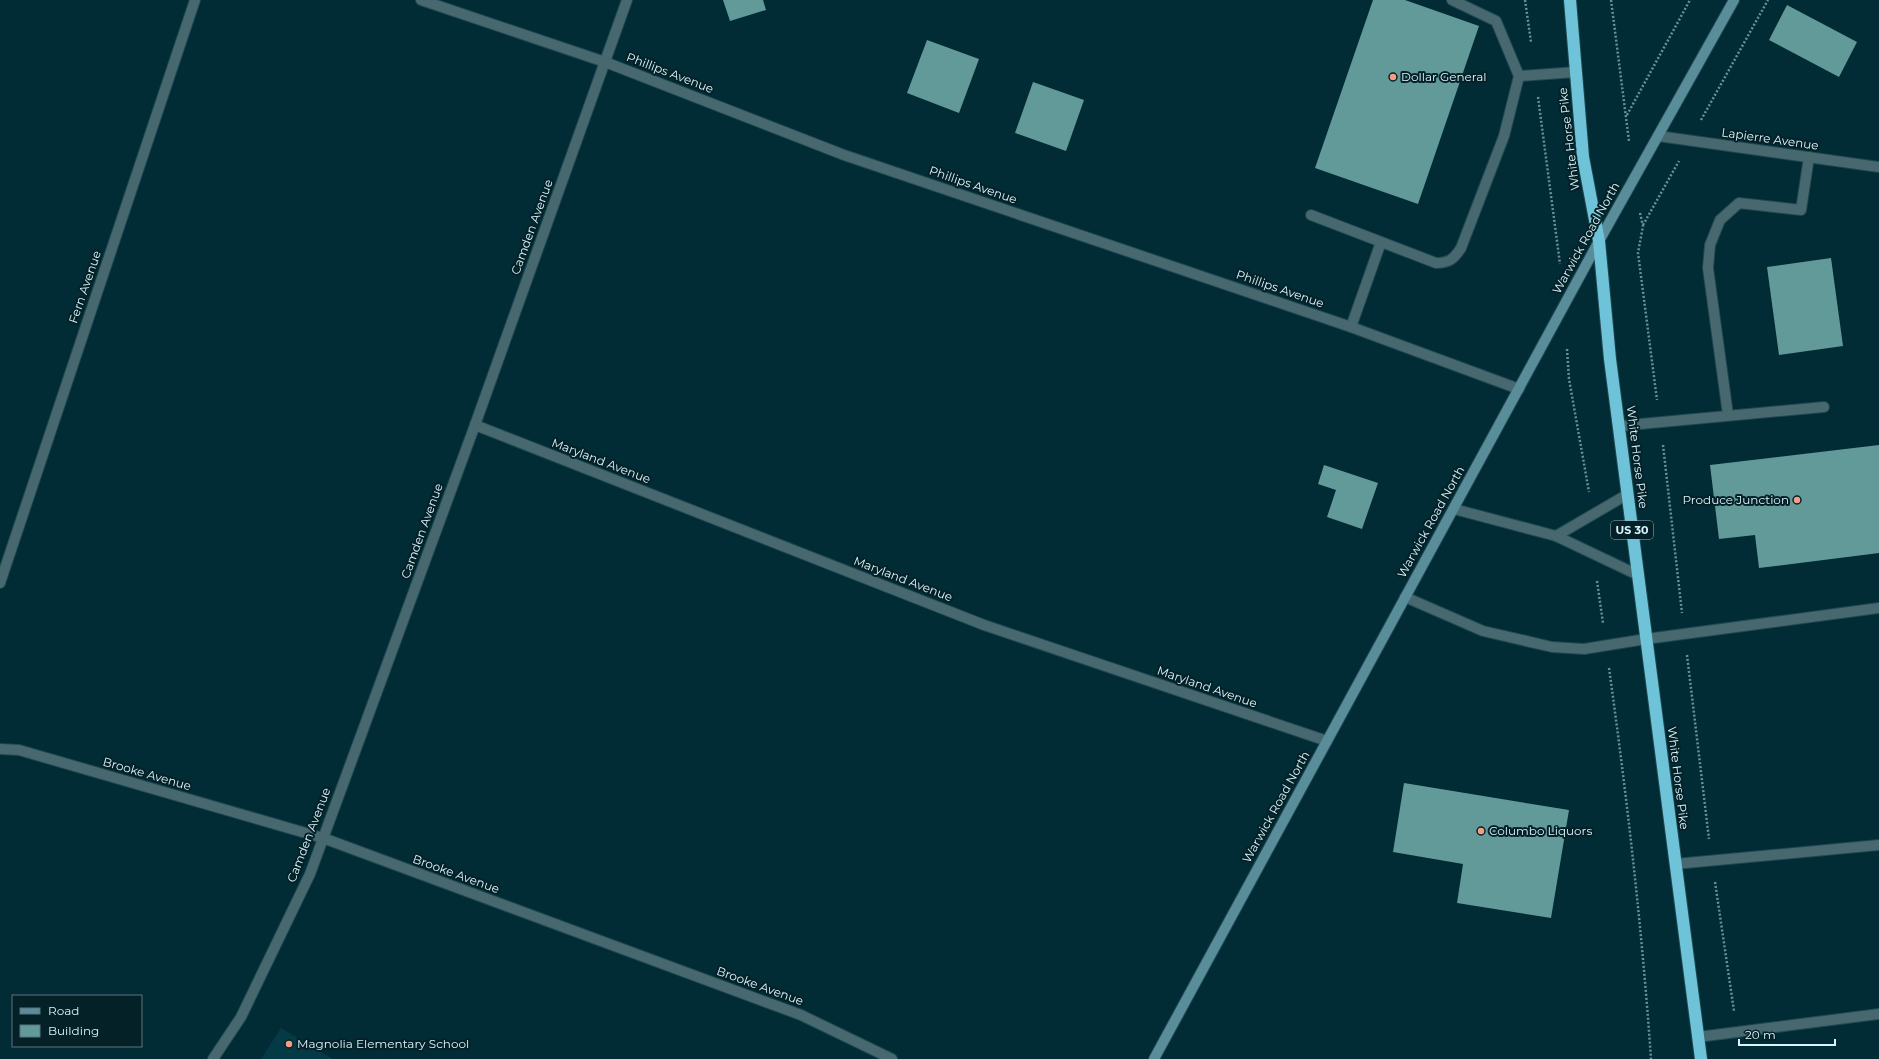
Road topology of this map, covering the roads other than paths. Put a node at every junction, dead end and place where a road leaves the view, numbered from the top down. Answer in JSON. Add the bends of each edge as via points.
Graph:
{"nodes":[{"id":1,"x":195,"y":0,"type":"edge"},
{"id":2,"x":421,"y":0,"type":"edge"},
{"id":3,"x":627,"y":0,"type":"edge"},
{"id":4,"x":1452,"y":0,"type":"edge"},
{"id":5,"x":1570,"y":0,"type":"edge"},
{"id":6,"x":1734,"y":0,"type":"edge"},
{"id":7,"x":605,"y":62,"type":"junction"},
{"id":8,"x":1576,"y":72,"type":"junction"},
{"id":9,"x":1519,"y":76,"type":"junction"},
{"id":10,"x":1658,"y":136,"type":"junction"},
{"id":11,"x":1809,"y":157,"type":"junction"},
{"id":12,"x":1879,"y":167,"type":"edge"},
{"id":13,"x":1311,"y":215,"type":"dead end"},
{"id":14,"x":1599,"y":241,"type":"junction"},
{"id":15,"x":1382,"y":242,"type":"junction"},
{"id":16,"x":1351,"y":327,"type":"junction"},
{"id":17,"x":1519,"y":389,"type":"junction"},
{"id":18,"x":1824,"y":407,"type":"dead end"},
{"id":19,"x":1728,"y":416,"type":"junction"},
{"id":20,"x":475,"y":425,"type":"junction"},
{"id":21,"x":1619,"y":426,"type":"junction"},
{"id":22,"x":1628,"y":494,"type":"junction"},
{"id":23,"x":1454,"y":509,"type":"junction"},
{"id":24,"x":1556,"y":536,"type":"junction"},
{"id":25,"x":1638,"y":575,"type":"junction"},
{"id":26,"x":0,"y":583,"type":"edge"},
{"id":27,"x":1405,"y":597,"type":"junction"},
{"id":28,"x":1879,"y":608,"type":"edge"},
{"id":29,"x":1646,"y":639,"type":"junction"},
{"id":30,"x":1327,"y":741,"type":"junction"},
{"id":31,"x":0,"y":749,"type":"edge"},
{"id":32,"x":323,"y":838,"type":"junction"},
{"id":33,"x":1879,"y":845,"type":"edge"},
{"id":34,"x":1675,"y":864,"type":"junction"},
{"id":35,"x":1879,"y":1014,"type":"edge"},
{"id":36,"x":1698,"y":1038,"type":"junction"},
{"id":37,"x":885,"y":1058,"type":"edge"},
{"id":38,"x":213,"y":1059,"type":"edge"},
{"id":39,"x":1154,"y":1059,"type":"edge"},
{"id":40,"x":1700,"y":1059,"type":"edge"}],
"edges":[{"from":1,"to":26,"type":"street","name":"Fern Avenue"},
{"from":2,"to":7,"type":"street","name":"Phillips Avenue"},
{"from":3,"to":7,"type":"street","name":"Camden Avenue"},
{"from":4,"to":9,"type":"street","via":[[1496,21]]},
{"from":5,"to":8,"type":"highway","name":"White Horse Pike","number":"US 30"},
{"from":6,"to":10,"type":"street","name":"Warwick Road North"},
{"from":7,"to":16,"type":"street","name":"Phillips Avenue","via":[[844,155]]},
{"from":7,"to":20,"type":"street","name":"Camden Avenue"},
{"from":8,"to":9,"type":"street"},
{"from":8,"to":14,"type":"highway","name":"White Horse Pike","number":"US 30","via":[[1583,157]]},
{"from":9,"to":15,"type":"street","via":[[1504,136],[1461,248],[1454,259],[1436,264]]},
{"from":10,"to":11,"type":"street","name":"Lapierre Avenue"},
{"from":10,"to":14,"type":"street","name":"Warwick Road North"},
{"from":11,"to":12,"type":"street","name":"Lapierre Avenue"},
{"from":11,"to":19,"type":"street","via":[[1802,210],[1738,203],[1720,220],[1710,245],[1708,268]]},
{"from":13,"to":15,"type":"street"},
{"from":14,"to":17,"type":"street","name":"Warwick Road North"},
{"from":14,"to":21,"type":"highway","name":"White Horse Pike","number":"US 30"},
{"from":15,"to":16,"type":"street"},
{"from":16,"to":17,"type":"street","name":"Phillips Avenue"},
{"from":17,"to":23,"type":"street","name":"Warwick Road North"},
{"from":18,"to":19,"type":"street"},
{"from":19,"to":21,"type":"street"},
{"from":20,"to":30,"type":"street","name":"Maryland Avenue","via":[[984,624]]},
{"from":20,"to":32,"type":"street","name":"Camden Avenue"},
{"from":21,"to":22,"type":"highway","name":"White Horse Pike","number":"US 30"},
{"from":22,"to":24,"type":"street"},
{"from":22,"to":25,"type":"highway","name":"White Horse Pike","number":"US 30"},
{"from":23,"to":24,"type":"street"},
{"from":23,"to":27,"type":"street","name":"Warwick Road North"},
{"from":24,"to":25,"type":"street"},
{"from":25,"to":29,"type":"highway","name":"White Horse Pike","number":"US 30"},
{"from":27,"to":29,"type":"street","via":[[1483,631],[1552,647],[1584,649]]},
{"from":27,"to":30,"type":"street","name":"Warwick Road North"},
{"from":28,"to":29,"type":"street"},
{"from":29,"to":34,"type":"highway","name":"White Horse Pike","number":"US 30"},
{"from":30,"to":39,"type":"street","name":"Warwick Road North"},
{"from":31,"to":32,"type":"street","name":"Brooke Avenue","via":[[19,750]]},
{"from":32,"to":37,"type":"street","name":"Brooke Avenue","via":[[801,1015]]},
{"from":32,"to":38,"type":"street","name":"Camden Avenue","via":[[310,874],[241,1017]]},
{"from":33,"to":34,"type":"street"},
{"from":34,"to":36,"type":"highway","name":"White Horse Pike","number":"US 30"},
{"from":35,"to":36,"type":"street"},
{"from":36,"to":40,"type":"highway","name":"White Horse Pike","number":"US 30"}]}
